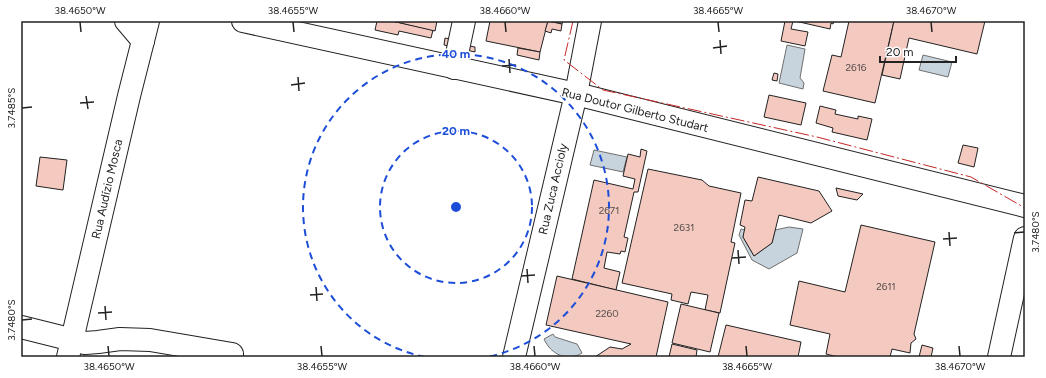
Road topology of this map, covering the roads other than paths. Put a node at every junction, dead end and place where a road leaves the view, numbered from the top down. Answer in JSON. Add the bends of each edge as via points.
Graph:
{"nodes":[{"id":1,"x":126,"y":21,"type":"edge"},
{"id":2,"x":243,"y":21,"type":"edge"},
{"id":3,"x":464,"y":21,"type":"edge"},
{"id":4,"x":590,"y":21,"type":"edge"},
{"id":5,"x":146,"y":31,"type":"edge"},
{"id":6,"x":454,"y":68,"type":"junction"},
{"id":7,"x":576,"y":94,"type":"junction"},
{"id":8,"x":1025,"y":206,"type":"edge"},
{"id":9,"x":1025,"y":238,"type":"edge"},
{"id":10,"x":21,"y":327,"type":"edge"},
{"id":11,"x":70,"y":349,"type":"edge"},
{"id":12,"x":232,"y":354,"type":"dead end"},
{"id":13,"x":514,"y":357,"type":"edge"},
{"id":14,"x":999,"y":357,"type":"edge"}],
"edges":[{"from":1,"to":5,"type":"street"},
{"from":2,"to":6,"type":"street","name":"Rua Doutor Gilberto Studart"},
{"from":3,"to":6,"type":"street"},
{"from":4,"to":7,"type":"street","name":"Rua Zuca Accioly"},
{"from":5,"to":11,"type":"street","name":"Rua Audízio Mosca"},
{"from":6,"to":7,"type":"street","name":"Rua Doutor Gilberto Studart"},
{"from":7,"to":8,"type":"street","name":"Rua Doutor Gilberto Studart"},
{"from":7,"to":13,"type":"street","name":"Rua Zuca Accioly"},
{"from":9,"to":14,"type":"street"},
{"from":10,"to":11,"type":"street"},
{"from":11,"to":12,"type":"street","via":[[85,343],[120,339],[150,340]]}]}
